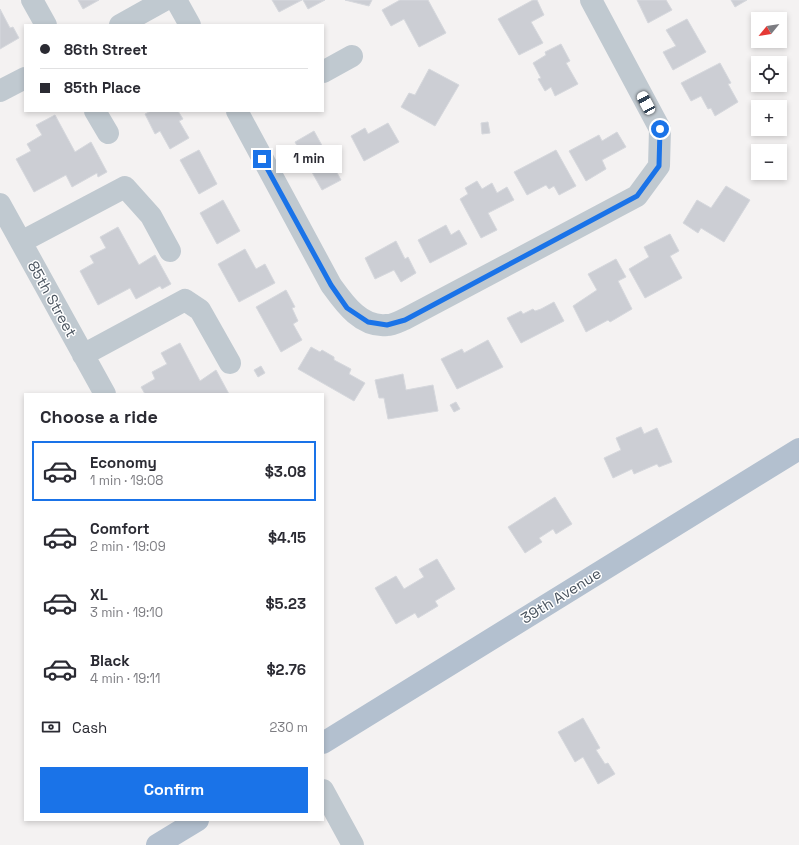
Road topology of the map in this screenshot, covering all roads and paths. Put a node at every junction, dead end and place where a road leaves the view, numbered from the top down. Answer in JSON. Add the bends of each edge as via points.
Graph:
{"nodes":[{"id":1,"x":32,"y":0,"type":"edge"},
{"id":2,"x":165,"y":0,"type":"edge"},
{"id":3,"x":176,"y":0,"type":"edge"},
{"id":4,"x":591,"y":0,"type":"edge"},
{"id":5,"x":45,"y":24,"type":"edge"},
{"id":6,"x":122,"y":24,"type":"edge"},
{"id":7,"x":189,"y":24,"type":"edge"},
{"id":8,"x":352,"y":56,"type":"dead end"},
{"id":9,"x":324,"y":71,"type":"edge"},
{"id":10,"x":24,"y":79,"type":"edge"},
{"id":11,"x":0,"y":91,"type":"edge"},
{"id":12,"x":96,"y":112,"type":"edge"},
{"id":13,"x":242,"y":113,"type":"edge"},
{"id":14,"x":108,"y":133,"type":"dead end"},
{"id":15,"x":0,"y":204,"type":"edge"},
{"id":16,"x":21,"y":242,"type":"junction"},
{"id":17,"x":170,"y":251,"type":"dead end"},
{"id":18,"x":83,"y":355,"type":"junction"},
{"id":19,"x":230,"y":363,"type":"dead end"},
{"id":20,"x":104,"y":393,"type":"edge"},
{"id":21,"x":799,"y":449,"type":"edge"},
{"id":22,"x":324,"y":742,"type":"edge"},
{"id":23,"x":324,"y":792,"type":"edge"},
{"id":24,"x":196,"y":821,"type":"edge"},
{"id":25,"x":158,"y":845,"type":"edge"},
{"id":26,"x":353,"y":845,"type":"edge"}],
"edges":[{"from":1,"to":5,"type":"street"},
{"from":2,"to":6,"type":"street"},
{"from":3,"to":7,"type":"street"},
{"from":4,"to":13,"type":"street","via":[[660,129],[659,166],[637,196],[405,320],[387,325],[368,322],[347,308],[331,285]]},
{"from":8,"to":9,"type":"street"},
{"from":10,"to":11,"type":"street"},
{"from":12,"to":14,"type":"street"},
{"from":15,"to":16,"type":"street","name":"85th Street"},
{"from":16,"to":17,"type":"street","via":[[125,187],[151,216]]},
{"from":16,"to":18,"type":"street","name":"85th Street"},
{"from":18,"to":19,"type":"street","via":[[184,300],[200,310]]},
{"from":18,"to":20,"type":"street","name":"85th Street"},
{"from":21,"to":22,"type":"main road","name":"39th Avenue"},
{"from":23,"to":26,"type":"street"},
{"from":24,"to":25,"type":"main road"}]}
